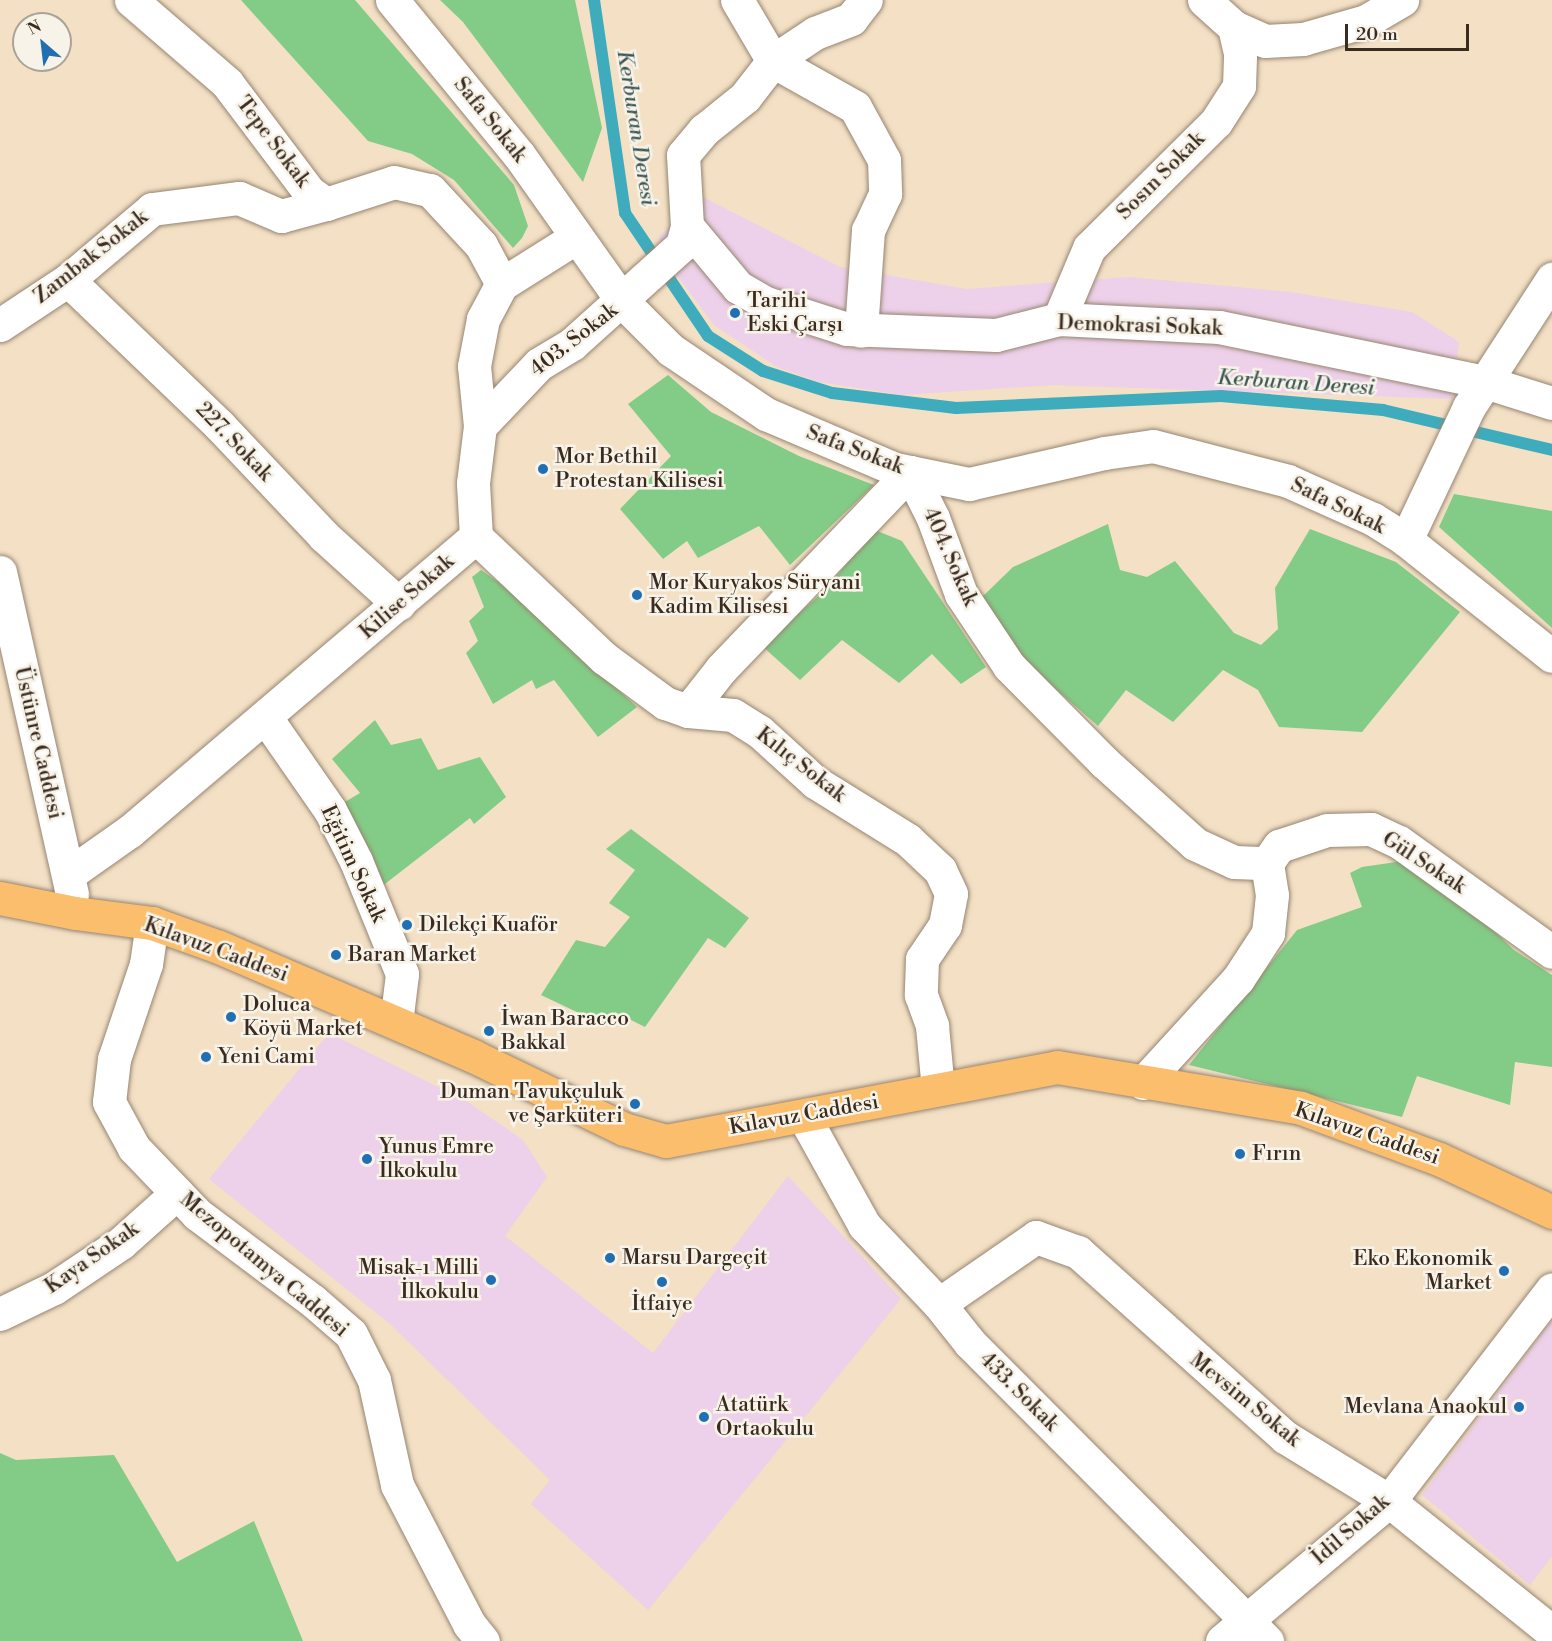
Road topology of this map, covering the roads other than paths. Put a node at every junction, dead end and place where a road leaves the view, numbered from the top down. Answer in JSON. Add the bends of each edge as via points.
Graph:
{"nodes":[{"id":1,"x":131,"y":0,"type":"edge"},
{"id":2,"x":392,"y":0,"type":"edge"},
{"id":3,"x":737,"y":0,"type":"edge"},
{"id":4,"x":866,"y":0,"type":"edge"},
{"id":5,"x":1204,"y":0,"type":"edge"},
{"id":6,"x":1402,"y":0,"type":"edge"},
{"id":7,"x":1234,"y":27,"type":"junction"},
{"id":8,"x":772,"y":61,"type":"junction"},
{"id":9,"x":326,"y":204,"type":"junction"},
{"id":10,"x":685,"y":236,"type":"junction"},
{"id":11,"x":575,"y":238,"type":"junction"},
{"id":12,"x":1552,"y":279,"type":"edge"},
{"id":13,"x":68,"y":280,"type":"junction"},
{"id":14,"x":502,"y":284,"type":"junction"},
{"id":15,"x":634,"y":291,"type":"junction"},
{"id":16,"x":1059,"y":319,"type":"junction"},
{"id":17,"x":0,"y":325,"type":"edge"},
{"id":18,"x":861,"y":331,"type":"junction"},
{"id":19,"x":1477,"y":394,"type":"junction"},
{"id":20,"x":1552,"y":403,"type":"edge"},
{"id":21,"x":480,"y":426,"type":"junction"},
{"id":22,"x":910,"y":471,"type":"junction"},
{"id":23,"x":476,"y":537,"type":"junction"},
{"id":24,"x":1406,"y":540,"type":"junction"},
{"id":25,"x":0,"y":572,"type":"edge"},
{"id":26,"x":399,"y":604,"type":"junction"},
{"id":27,"x":1552,"y":656,"type":"edge"},
{"id":28,"x":688,"y":711,"type":"junction"},
{"id":29,"x":266,"y":718,"type":"junction"},
{"id":30,"x":1267,"y":863,"type":"junction"},
{"id":31,"x":69,"y":874,"type":"junction"},
{"id":32,"x":0,"y":898,"type":"edge"},
{"id":33,"x":75,"y":913,"type":"junction"},
{"id":34,"x":152,"y":923,"type":"junction"},
{"id":35,"x":1552,"y":952,"type":"edge"},
{"id":36,"x":396,"y":1023,"type":"junction"},
{"id":37,"x":1143,"y":1083,"type":"junction"},
{"id":38,"x":938,"y":1089,"type":"junction"},
{"id":39,"x":804,"y":1117,"type":"junction"},
{"id":40,"x":177,"y":1192,"type":"junction"},
{"id":41,"x":1552,"y":1212,"type":"edge"},
{"id":42,"x":1552,"y":1289,"type":"edge"},
{"id":43,"x":939,"y":1304,"type":"junction"},
{"id":44,"x":0,"y":1314,"type":"edge"},
{"id":45,"x":1389,"y":1501,"type":"junction"},
{"id":46,"x":1552,"y":1632,"type":"edge"},
{"id":47,"x":1244,"y":1634,"type":"edge"},
{"id":48,"x":483,"y":1641,"type":"edge"}],
"edges":[{"from":1,"to":9,"type":"street","name":"Tepe Sokak","via":[[227,83],[309,192]]},
{"from":2,"to":11,"type":"street","name":"Safa Sokak","via":[[519,155]]},
{"from":3,"to":8,"type":"street"},
{"from":4,"to":8,"type":"street","via":[[850,19],[815,33]]},
{"from":5,"to":7,"type":"street"},
{"from":6,"to":7,"type":"street","via":[[1366,21],[1303,39],[1265,41]]},
{"from":7,"to":16,"type":"street","name":"Sosın Sokak","via":[[1240,53],[1239,86],[1216,122],[1089,248]]},
{"from":8,"to":10,"type":"street","via":[[745,97],[704,130],[683,155]]},
{"from":8,"to":18,"type":"street","via":[[855,107],[884,160],[885,194],[868,230]]},
{"from":9,"to":13,"type":"street","name":"Zambak Sokak","via":[[281,216],[239,198],[152,209]]},
{"from":9,"to":14,"type":"street","name":"Tepe Sokak","via":[[394,182],[430,190],[481,245]]},
{"from":10,"to":15,"type":"street","name":"403. Sokak"},
{"from":10,"to":18,"type":"street","name":"Demokrasi Sokak","via":[[738,287],[791,312]]},
{"from":11,"to":14,"type":"street"},
{"from":11,"to":15,"type":"street","name":"Safa Sokak"},
{"from":12,"to":19,"type":"street"},
{"from":13,"to":17,"type":"street","name":"Zambak Sokak"},
{"from":13,"to":26,"type":"street","name":"227. Sokak","via":[[220,426],[324,536]]},
{"from":14,"to":21,"type":"street","via":[[483,319],[474,366]]},
{"from":15,"to":21,"type":"street","name":"403. Sokak","via":[[572,344],[539,364]]},
{"from":15,"to":22,"type":"street","name":"Safa Sokak","via":[[670,350],[766,414],[895,469]]},
{"from":16,"to":18,"type":"street","name":"Demokrasi Sokak","via":[[996,335]]},
{"from":16,"to":19,"type":"street","name":"Demokrasi Sokak","via":[[1219,327]]},
{"from":19,"to":20,"type":"street","name":"Demokrasi Sokak"},
{"from":19,"to":24,"type":"street"},
{"from":21,"to":23,"type":"street","via":[[473,483]]},
{"from":22,"to":24,"type":"street","name":"Safa Sokak","via":[[969,484],[1152,446],[1288,481],[1373,519]]},
{"from":22,"to":28,"type":"street","via":[[721,669]]},
{"from":22,"to":30,"type":"street","name":"404. Sokak","via":[[933,518],[961,594],[1010,666],[1104,762],[1195,844],[1234,862]]},
{"from":23,"to":26,"type":"street","name":"Kilise Sokak"},
{"from":23,"to":28,"type":"street","name":"Kılıç Sokak","via":[[604,658],[666,703]]},
{"from":24,"to":27,"type":"street","name":"Safa Sokak"},
{"from":25,"to":31,"type":"street","name":"Üstünre Caddesi","via":[[39,758]]},
{"from":26,"to":29,"type":"street","name":"Kilise Sokak"},
{"from":28,"to":38,"type":"street","name":"Kılıç Sokak","via":[[733,715],[759,731],[815,782],[908,840],[940,870],[951,894],[945,925],[922,959],[921,995],[932,1026]]},
{"from":29,"to":31,"type":"street","name":"Kilise Sokak","via":[[130,831]]},
{"from":29,"to":36,"type":"street","name":"Eğitim Sokak","via":[[330,810],[356,861],[402,974]]},
{"from":30,"to":35,"type":"street","name":"Gül Sokak","via":[[1279,846],[1327,830],[1371,829],[1407,848]]},
{"from":30,"to":37,"type":"street","via":[[1272,895],[1268,933],[1238,979]]},
{"from":31,"to":33,"type":"street","name":"Üstünre Caddesi"},
{"from":32,"to":33,"type":"main road","name":"Kılavuz Caddesi"},
{"from":33,"to":34,"type":"main road","name":"Kılavuz Caddesi"},
{"from":34,"to":36,"type":"main road","name":"Kılavuz Caddesi","via":[[219,947]]},
{"from":34,"to":40,"type":"street","name":"Mezopotamya Caddesi","via":[[146,964],[114,1059],[109,1102],[134,1148]]},
{"from":36,"to":39,"type":"main road","name":"Kılavuz Caddesi","via":[[624,1129],[666,1141]]},
{"from":37,"to":38,"type":"main road","name":"Kılavuz Caddesi","via":[[1057,1067]]},
{"from":37,"to":41,"type":"main road","name":"Kılavuz Caddesi","via":[[1301,1108],[1440,1159]]},
{"from":38,"to":39,"type":"main road","name":"Kılavuz Caddesi"},
{"from":39,"to":43,"type":"street","name":"433. Sokak","via":[[864,1225]]},
{"from":40,"to":44,"type":"street","name":"Kaya Sokak","via":[[121,1243],[54,1288]]},
{"from":40,"to":48,"type":"street","name":"Mezopotamya Caddesi","via":[[198,1214],[314,1300],[351,1334],[374,1380],[397,1485],[470,1624]]},
{"from":42,"to":45,"type":"street","name":"İdil Sokak"},
{"from":43,"to":45,"type":"street","name":"Mevsim Sokak","via":[[1036,1237],[1078,1252],[1285,1437]]},
{"from":43,"to":47,"type":"street","name":"433. Sokak","via":[[970,1343]]},
{"from":45,"to":46,"type":"street","name":"Mevsim Sokak"},
{"from":45,"to":47,"type":"street","name":"İdil Sokak"}]}
